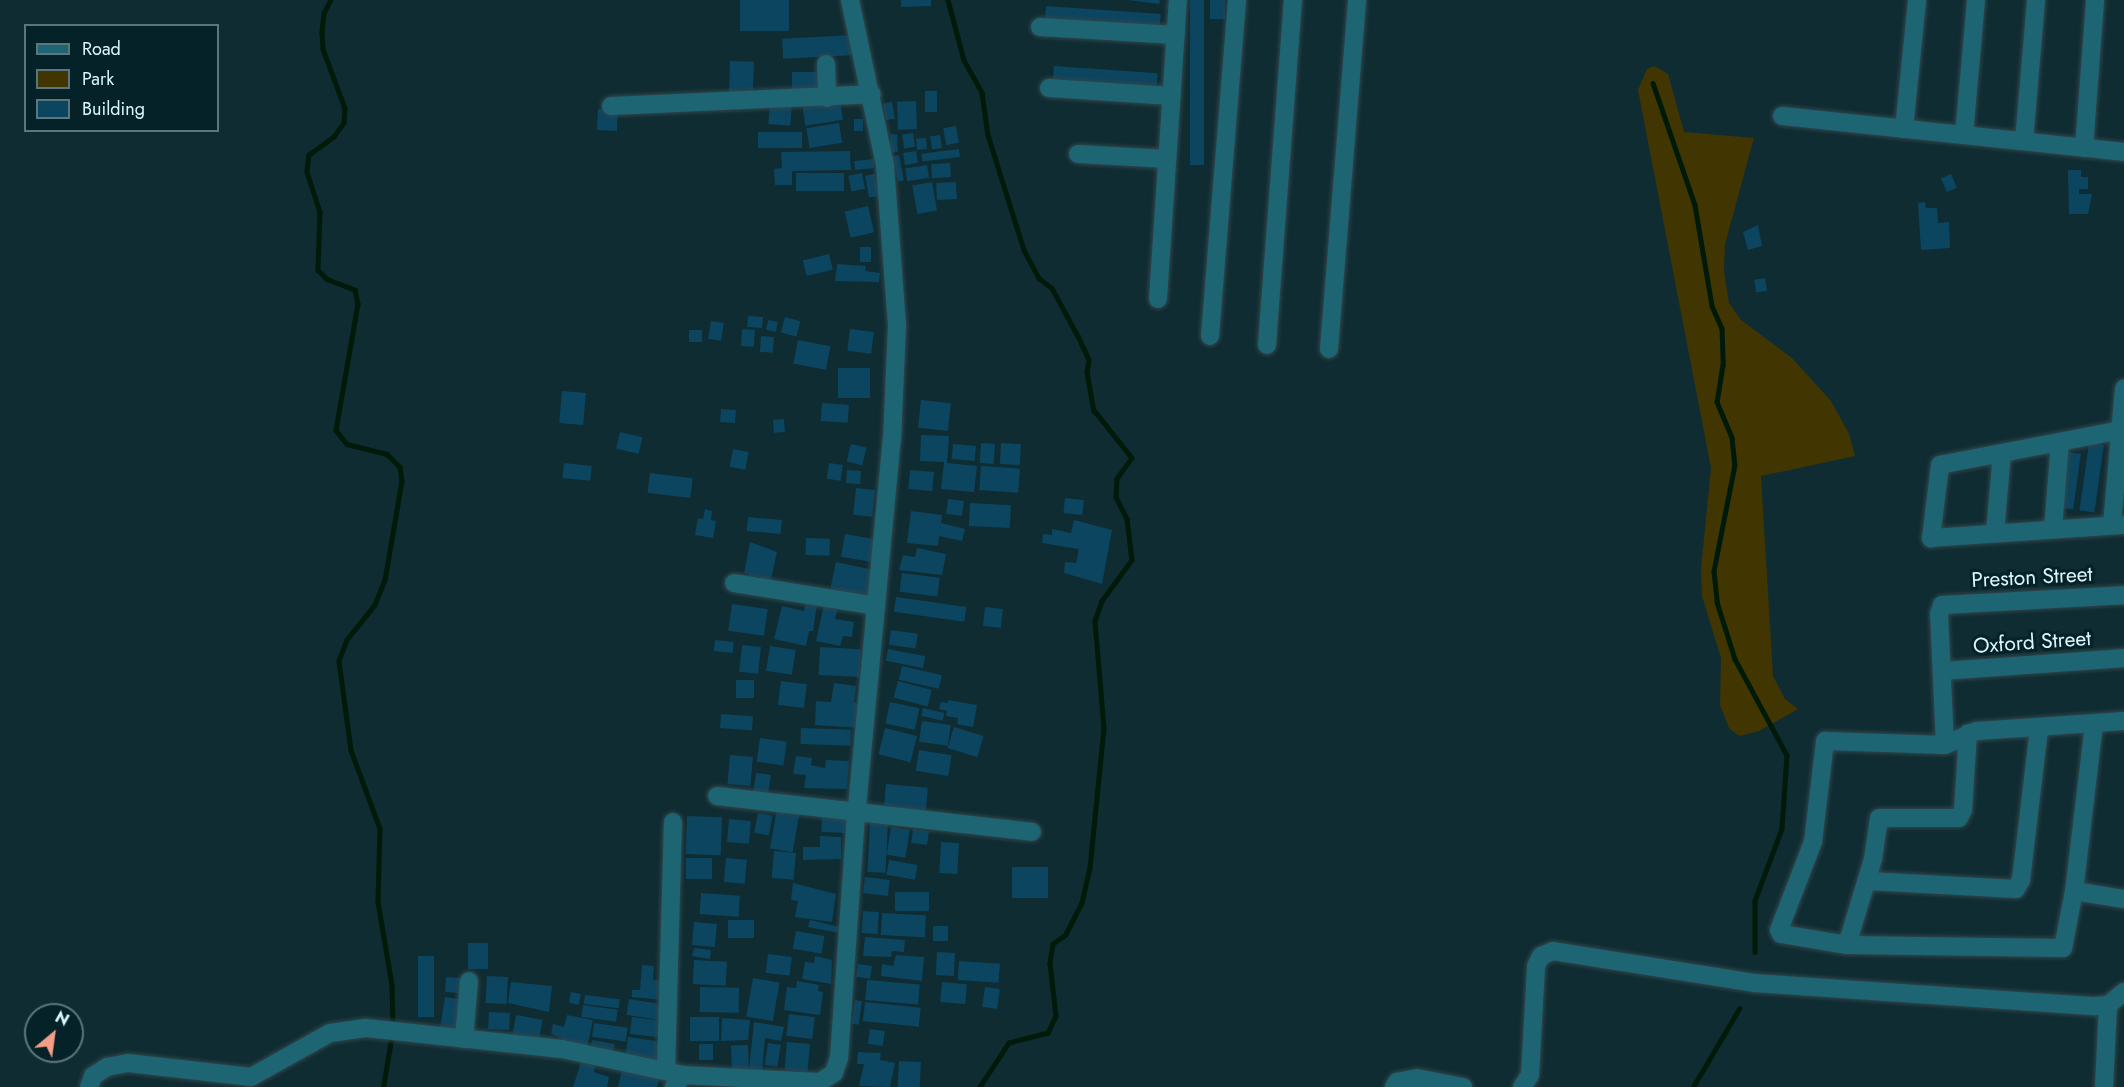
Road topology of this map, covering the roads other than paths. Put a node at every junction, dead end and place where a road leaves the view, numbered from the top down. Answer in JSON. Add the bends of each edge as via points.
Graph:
{"nodes":[{"id":1,"x":850,"y":0,"type":"edge"},
{"id":2,"x":1178,"y":0,"type":"edge"},
{"id":3,"x":1237,"y":0,"type":"edge"},
{"id":4,"x":1293,"y":0,"type":"edge"},
{"id":5,"x":1357,"y":0,"type":"edge"},
{"id":6,"x":1917,"y":0,"type":"edge"},
{"id":7,"x":1976,"y":0,"type":"edge"},
{"id":8,"x":2036,"y":0,"type":"edge"},
{"id":9,"x":2095,"y":0,"type":"edge"},
{"id":10,"x":1040,"y":27,"type":"dead end"},
{"id":11,"x":1176,"y":35,"type":"junction"},
{"id":12,"x":826,"y":64,"type":"dead end"},
{"id":13,"x":1049,"y":88,"type":"dead end"},
{"id":14,"x":872,"y":94,"type":"junction"},
{"id":15,"x":1172,"y":96,"type":"junction"},
{"id":16,"x":827,"y":98,"type":"junction"},
{"id":17,"x":611,"y":106,"type":"dead end"},
{"id":18,"x":1782,"y":116,"type":"dead end"},
{"id":19,"x":1904,"y":129,"type":"junction"},
{"id":20,"x":1964,"y":135,"type":"junction"},
{"id":21,"x":2024,"y":141,"type":"junction"},
{"id":22,"x":2084,"y":148,"type":"junction"},
{"id":23,"x":2124,"y":152,"type":"edge"},
{"id":24,"x":1078,"y":154,"type":"dead end"},
{"id":25,"x":1167,"y":159,"type":"junction"},
{"id":26,"x":1158,"y":299,"type":"dead end"},
{"id":27,"x":1210,"y":336,"type":"dead end"},
{"id":28,"x":1267,"y":345,"type":"dead end"},
{"id":29,"x":1329,"y":349,"type":"dead end"},
{"id":30,"x":2124,"y":389,"type":"edge"},
{"id":31,"x":2121,"y":430,"type":"junction"},
{"id":32,"x":2060,"y":442,"type":"junction"},
{"id":33,"x":2002,"y":453,"type":"junction"},
{"id":34,"x":2118,"y":525,"type":"edge"},
{"id":35,"x":2053,"y":529,"type":"junction"},
{"id":36,"x":1995,"y":533,"type":"junction"},
{"id":37,"x":734,"y":583,"type":"dead end"},
{"id":38,"x":2124,"y":595,"type":"edge"},
{"id":39,"x":876,"y":606,"type":"junction"},
{"id":40,"x":2124,"y":658,"type":"edge"},
{"id":41,"x":1943,"y":671,"type":"junction"},
{"id":42,"x":2124,"y":722,"type":"edge"},
{"id":43,"x":2094,"y":724,"type":"junction"},
{"id":44,"x":2039,"y":730,"type":"junction"},
{"id":45,"x":1968,"y":733,"type":"junction"},
{"id":46,"x":1945,"y":745,"type":"junction"},
{"id":47,"x":717,"y":796,"type":"dead end"},
{"id":48,"x":856,"y":814,"type":"junction"},
{"id":49,"x":673,"y":822,"type":"dead end"},
{"id":50,"x":1032,"y":832,"type":"dead end"},
{"id":51,"x":1868,"y":881,"type":"junction"},
{"id":52,"x":2074,"y":891,"type":"junction"},
{"id":53,"x":2124,"y":899,"type":"edge"},
{"id":54,"x":1847,"y":945,"type":"junction"},
{"id":55,"x":469,"y":981,"type":"dead end"},
{"id":56,"x":2124,"y":992,"type":"edge"},
{"id":57,"x":2108,"y":1005,"type":"junction"},
{"id":58,"x":464,"y":1039,"type":"junction"},
{"id":59,"x":674,"y":1078,"type":"edge"},
{"id":60,"x":89,"y":1087,"type":"edge"},
{"id":61,"x":1395,"y":1087,"type":"edge"},
{"id":62,"x":1462,"y":1087,"type":"edge"},
{"id":63,"x":1522,"y":1087,"type":"edge"},
{"id":64,"x":2104,"y":1087,"type":"edge"}],
"edges":[{"from":1,"to":14,"type":"street"},
{"from":2,"to":11,"type":"street"},
{"from":3,"to":27,"type":"street"},
{"from":4,"to":28,"type":"street"},
{"from":5,"to":29,"type":"street"},
{"from":6,"to":19,"type":"street"},
{"from":7,"to":20,"type":"street"},
{"from":8,"to":21,"type":"street"},
{"from":9,"to":22,"type":"street"},
{"from":10,"to":11,"type":"street"},
{"from":11,"to":15,"type":"street"},
{"from":12,"to":16,"type":"street"},
{"from":13,"to":15,"type":"street"},
{"from":14,"to":16,"type":"street"},
{"from":14,"to":39,"type":"street","via":[[885,165],[897,325],[892,440]]},
{"from":15,"to":25,"type":"street"},
{"from":16,"to":17,"type":"street"},
{"from":18,"to":19,"type":"street"},
{"from":19,"to":20,"type":"street"},
{"from":20,"to":21,"type":"street"},
{"from":21,"to":22,"type":"street"},
{"from":22,"to":23,"type":"street"},
{"from":24,"to":25,"type":"street"},
{"from":25,"to":26,"type":"street"},
{"from":30,"to":31,"type":"street"},
{"from":31,"to":32,"type":"street"},
{"from":31,"to":34,"type":"street"},
{"from":32,"to":33,"type":"street"},
{"from":32,"to":35,"type":"street"},
{"from":33,"to":36,"type":"street"},
{"from":33,"to":36,"type":"street","via":[[1940,465],[1931,538]]},
{"from":34,"to":35,"type":"street"},
{"from":35,"to":36,"type":"street"},
{"from":37,"to":39,"type":"street"},
{"from":38,"to":41,"type":"street","name":"Preston Street","via":[[1942,605],[1939,614]]},
{"from":39,"to":48,"type":"street"},
{"from":40,"to":41,"type":"street","name":"Oxford Street"},
{"from":41,"to":46,"type":"street"},
{"from":42,"to":43,"type":"street"},
{"from":43,"to":44,"type":"street"},
{"from":43,"to":52,"type":"street"},
{"from":44,"to":45,"type":"street"},
{"from":44,"to":51,"type":"street","via":[[2021,880],[2016,889]]},
{"from":45,"to":46,"type":"street"},
{"from":45,"to":51,"type":"street","via":[[1963,810],[1959,818],[1879,818]]},
{"from":46,"to":54,"type":"street","via":[[1825,741],[1813,842],[1779,930],[1786,936]]},
{"from":47,"to":48,"type":"street"},
{"from":48,"to":50,"type":"street"},
{"from":48,"to":59,"type":"street","via":[[839,1058],[834,1073],[820,1082]]},
{"from":49,"to":59,"type":"street"},
{"from":51,"to":54,"type":"street"},
{"from":52,"to":53,"type":"street"},
{"from":52,"to":54,"type":"street","via":[[2066,943],[2057,950]]},
{"from":55,"to":58,"type":"street"},
{"from":56,"to":57,"type":"street"},
{"from":57,"to":63,"type":"street","via":[[1731,981],[1553,951],[1541,956],[1536,966],[1530,1075]]},
{"from":57,"to":64,"type":"street"},
{"from":58,"to":59,"type":"street","via":[[562,1049]]},
{"from":58,"to":60,"type":"street","via":[[346,1029],[330,1033],[251,1077],[128,1063],[107,1066],[93,1076]]},
{"from":61,"to":62,"type":"street","via":[[1397,1082],[1417,1078]]}]}
